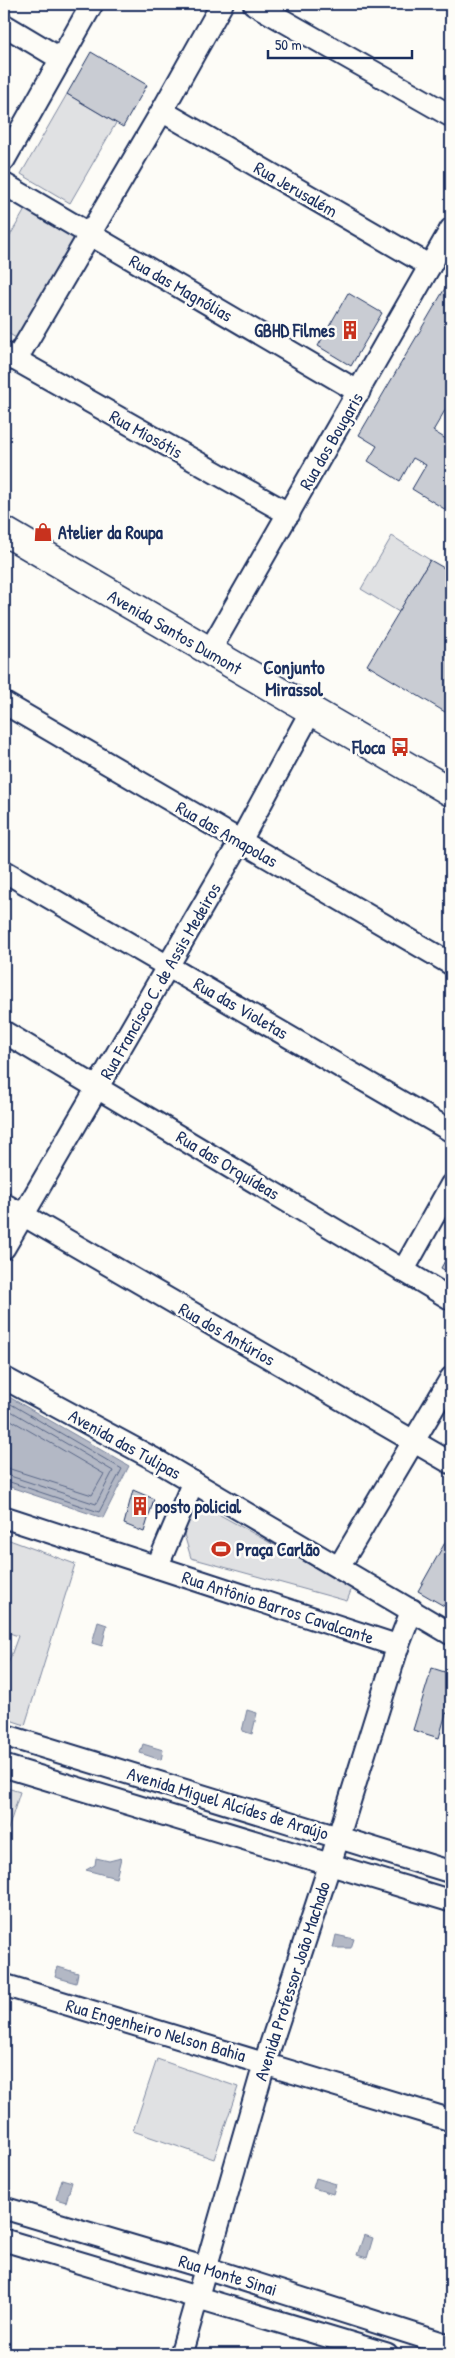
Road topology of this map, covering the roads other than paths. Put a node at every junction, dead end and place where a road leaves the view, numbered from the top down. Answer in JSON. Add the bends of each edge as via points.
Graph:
{"nodes":[{"id":1,"x":92,"y":4,"type":"edge"},
{"id":2,"x":222,"y":4,"type":"edge"},
{"id":3,"x":254,"y":4,"type":"edge"},
{"id":4,"x":4,"y":25,"type":"edge"},
{"id":5,"x":61,"y":59,"type":"junction"},
{"id":6,"x":162,"y":111,"type":"junction"},
{"id":7,"x":451,"y":116,"type":"edge"},
{"id":8,"x":4,"y":160,"type":"edge"},
{"id":9,"x":4,"y":184,"type":"edge"},
{"id":10,"x":451,"y":229,"type":"edge"},
{"id":11,"x":89,"y":235,"type":"junction"},
{"id":12,"x":430,"y":266,"type":"junction"},
{"id":13,"x":10,"y":356,"type":"edge"},
{"id":14,"x":359,"y":392,"type":"junction"},
{"id":15,"x":289,"y":514,"type":"junction"},
{"id":16,"x":4,"y":531,"type":"edge"},
{"id":17,"x":209,"y":652,"type":"junction"},
{"id":18,"x":4,"y":704,"type":"edge"},
{"id":19,"x":311,"y":711,"type":"junction"},
{"id":20,"x":449,"y":786,"type":"edge"},
{"id":21,"x":240,"y":842,"type":"junction"},
{"id":22,"x":4,"y":871,"type":"edge"},
{"id":23,"x":451,"y":964,"type":"edge"},
{"id":24,"x":169,"y":966,"type":"junction"},
{"id":25,"x":4,"y":1032,"type":"edge"},
{"id":26,"x":99,"y":1087,"type":"junction"},
{"id":27,"x":451,"y":1131,"type":"edge"},
{"id":28,"x":451,"y":1185,"type":"edge"},
{"id":29,"x":4,"y":1204,"type":"edge"},
{"id":30,"x":23,"y":1216,"type":"junction"},
{"id":31,"x":4,"y":1248,"type":"edge"},
{"id":32,"x":404,"y":1270,"type":"junction"},
{"id":33,"x":451,"y":1299,"type":"edge"},
{"id":34,"x":4,"y":1378,"type":"edge"},
{"id":35,"x":451,"y":1378,"type":"edge"},
{"id":36,"x":413,"y":1441,"type":"junction"},
{"id":37,"x":451,"y":1463,"type":"edge"},
{"id":38,"x":193,"y":1482,"type":"junction"},
{"id":39,"x":4,"y":1516,"type":"edge"},
{"id":40,"x":158,"y":1567,"type":"junction"},
{"id":41,"x":339,"y":1567,"type":"junction"},
{"id":42,"x":412,"y":1610,"type":"junction"},
{"id":43,"x":451,"y":1634,"type":"edge"},
{"id":44,"x":398,"y":1646,"type":"junction"},
{"id":45,"x":4,"y":1735,"type":"edge"},
{"id":46,"x":4,"y":1766,"type":"edge"},
{"id":47,"x":338,"y":1836,"type":"junction"},
{"id":48,"x":330,"y":1864,"type":"junction"},
{"id":49,"x":451,"y":1872,"type":"edge"},
{"id":50,"x":451,"y":1900,"type":"edge"},
{"id":51,"x":4,"y":1985,"type":"edge"},
{"id":52,"x":265,"y":2062,"type":"junction"},
{"id":53,"x":451,"y":2120,"type":"edge"},
{"id":54,"x":4,"y":2208,"type":"edge"},
{"id":55,"x":4,"y":2240,"type":"edge"},
{"id":56,"x":206,"y":2268,"type":"junction"},
{"id":57,"x":198,"y":2298,"type":"junction"},
{"id":58,"x":451,"y":2346,"type":"edge"},
{"id":59,"x":181,"y":2354,"type":"edge"},
{"id":60,"x":387,"y":2354,"type":"edge"}],
"edges":[{"from":1,"to":5,"type":"street"},
{"from":2,"to":6,"type":"street"},
{"from":3,"to":7,"type":"street"},
{"from":4,"to":5,"type":"street"},
{"from":5,"to":8,"type":"street"},
{"from":6,"to":11,"type":"street"},
{"from":6,"to":12,"type":"street","name":"Rua Jerusalém"},
{"from":9,"to":11,"type":"street","name":"Rua das Magnólias"},
{"from":10,"to":12,"type":"street","name":"Rua dos Bougaris"},
{"from":11,"to":13,"type":"street"},
{"from":11,"to":14,"type":"street","name":"Rua das Magnólias"},
{"from":12,"to":14,"type":"street","name":"Rua dos Bougaris"},
{"from":13,"to":15,"type":"street","name":"Rua Miosótis"},
{"from":14,"to":15,"type":"street","name":"Rua dos Bougaris"},
{"from":15,"to":17,"type":"street","name":"Rua dos Bougaris"},
{"from":16,"to":17,"type":"main road","name":"Avenida Santos Dumont"},
{"from":17,"to":19,"type":"main road","name":"Avenida Santos Dumont"},
{"from":18,"to":21,"type":"street","name":"Rua das Amapolas"},
{"from":19,"to":20,"type":"main road","name":"Avenida Santos Dumont"},
{"from":19,"to":21,"type":"street","name":"Rua Francisco C. de Assis Medeiros"},
{"from":21,"to":23,"type":"street","name":"Rua das Amapolas"},
{"from":21,"to":24,"type":"street","name":"Rua Francisco C. de Assis Medeiros"},
{"from":22,"to":24,"type":"street","name":"Rua das Violetas"},
{"from":24,"to":26,"type":"street","name":"Rua Francisco C. de Assis Medeiros"},
{"from":24,"to":27,"type":"street","name":"Rua das Violetas"},
{"from":25,"to":26,"type":"street","name":"Rua das Orquídeas"},
{"from":26,"to":30,"type":"street","name":"Rua Francisco C. de Assis Medeiros"},
{"from":26,"to":32,"type":"street","name":"Rua das Orquídeas"},
{"from":28,"to":32,"type":"street"},
{"from":29,"to":30,"type":"street","name":"Rua dos Antúrios"},
{"from":30,"to":31,"type":"street","name":"Rua Francisco C. de Assis Medeiros"},
{"from":30,"to":36,"type":"street","name":"Rua dos Antúrios"},
{"from":32,"to":33,"type":"street","name":"Rua das Orquídeas"},
{"from":34,"to":38,"type":"street","name":"Avenida das Tulipas"},
{"from":35,"to":36,"type":"street"},
{"from":36,"to":37,"type":"street","name":"Rua dos Antúrios"},
{"from":36,"to":41,"type":"street"},
{"from":38,"to":40,"type":"street","name":"Rua Antônio Barros Cavalcante"},
{"from":38,"to":41,"type":"street","name":"Avenida das Tulipas"},
{"from":39,"to":40,"type":"street","name":"Rua Antônio Barros Cavalcante"},
{"from":40,"to":44,"type":"street","name":"Rua Antônio Barros Cavalcante"},
{"from":41,"to":42,"type":"street","name":"Avenida das Tulipas"},
{"from":42,"to":43,"type":"street","name":"Avenida das Tulipas"},
{"from":42,"to":44,"type":"street","name":"Avenida Professor João Machado"},
{"from":44,"to":47,"type":"street","name":"Avenida Professor João Machado"},
{"from":45,"to":47,"type":"street","name":"Avenida Miguel Alcídes de Araújo"},
{"from":46,"to":48,"type":"street","name":"Avenida Miguel Alcídes de Araújo"},
{"from":47,"to":48,"type":"street","name":"Avenida Professor João Machado"},
{"from":47,"to":49,"type":"street","name":"Avenida Miguel Alcídes de Araújo"},
{"from":48,"to":50,"type":"street","name":"Avenida Miguel Alcídes de Araújo"},
{"from":48,"to":52,"type":"street","name":"Avenida Professor João Machado"},
{"from":51,"to":52,"type":"street","name":"Rua Engenheiro Nelson Bahia"},
{"from":52,"to":53,"type":"street","name":"Rua Engenheiro Nelson Bahia"},
{"from":52,"to":56,"type":"street","name":"Avenida Professor João Machado"},
{"from":54,"to":56,"type":"street","name":"Rua Monte Sinai"},
{"from":55,"to":57,"type":"street","name":"Rua Monte Sinai"},
{"from":56,"to":57,"type":"street","name":"Avenida Professor João Machado"},
{"from":56,"to":58,"type":"street","name":"Rua Monte Sinai"},
{"from":57,"to":59,"type":"street","name":"Avenida Professor João Machado"},
{"from":57,"to":60,"type":"street","name":"Rua Monte Sinai"}]}
